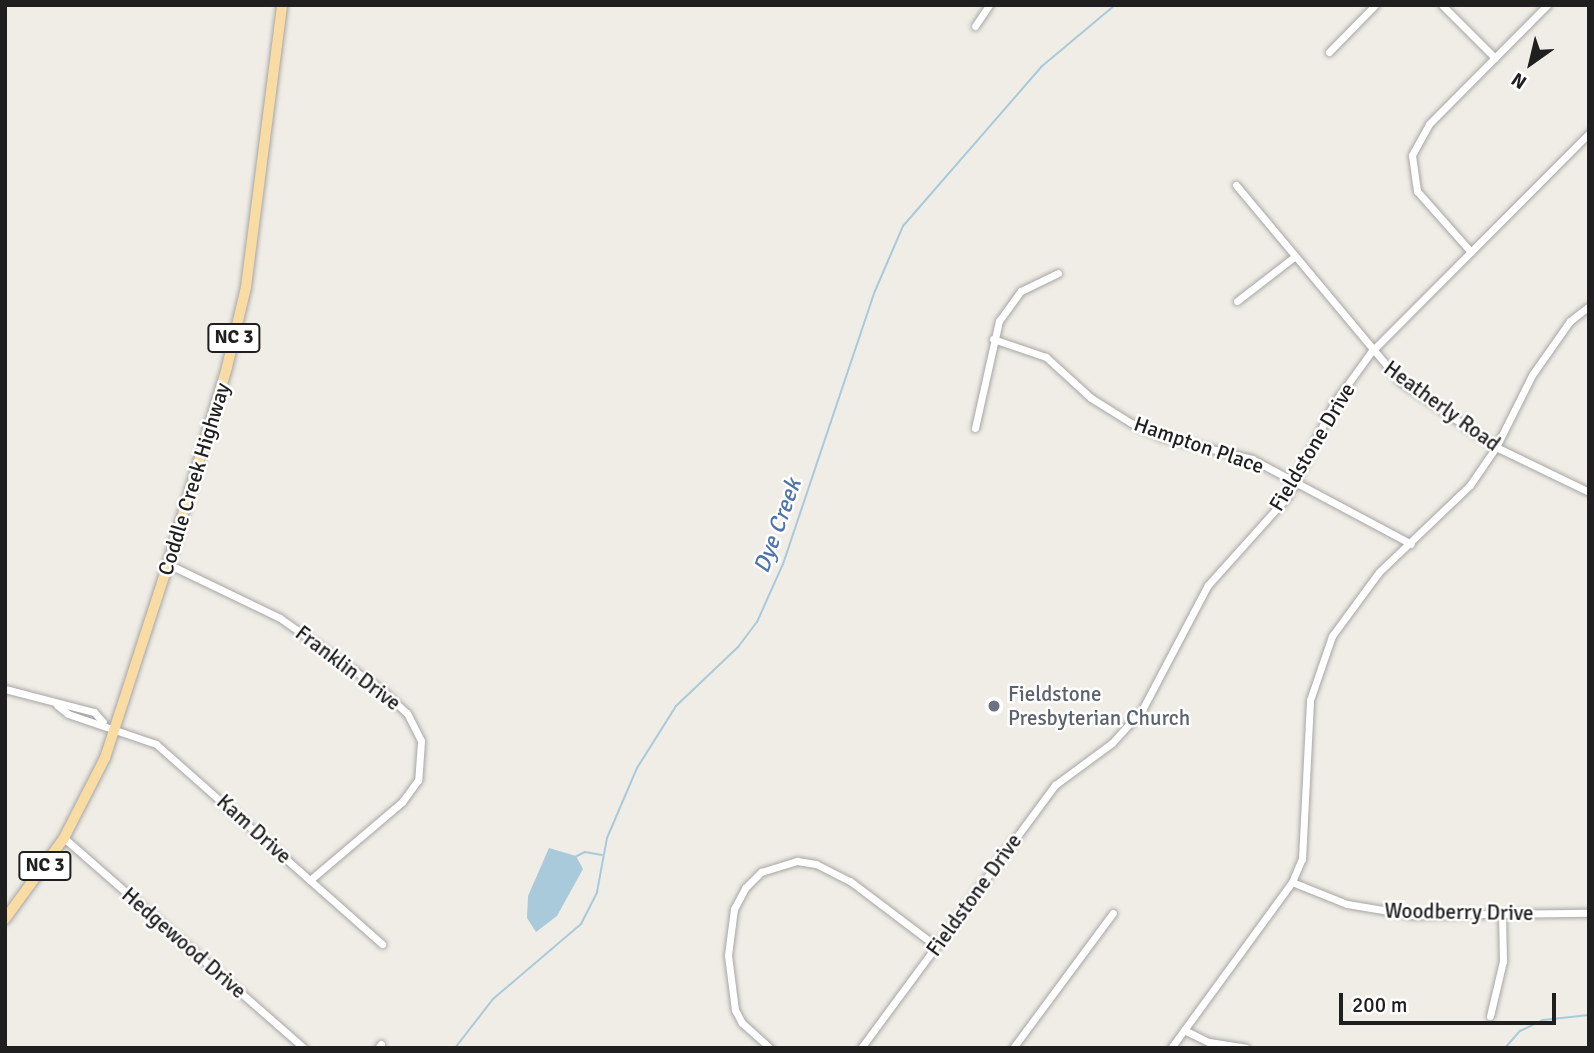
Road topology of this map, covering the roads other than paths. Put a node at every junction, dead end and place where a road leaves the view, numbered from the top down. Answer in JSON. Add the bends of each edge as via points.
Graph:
{"nodes":[{"id":1,"x":282,"y":5,"type":"edge"},
{"id":2,"x":989,"y":5,"type":"edge"},
{"id":3,"x":1375,"y":5,"type":"edge"},
{"id":4,"x":1442,"y":5,"type":"edge"},
{"id":5,"x":1547,"y":5,"type":"edge"},
{"id":6,"x":975,"y":26,"type":"dead end"},
{"id":7,"x":1328,"y":52,"type":"dead end"},
{"id":8,"x":1495,"y":58,"type":"junction"},
{"id":9,"x":1589,"y":133,"type":"edge"},
{"id":10,"x":1236,"y":185,"type":"dead end"},
{"id":11,"x":1471,"y":252,"type":"junction"},
{"id":12,"x":1294,"y":257,"type":"junction"},
{"id":13,"x":1058,"y":273,"type":"dead end"},
{"id":14,"x":1237,"y":301,"type":"dead end"},
{"id":15,"x":1589,"y":306,"type":"edge"},
{"id":16,"x":993,"y":339,"type":"junction"},
{"id":17,"x":1371,"y":352,"type":"junction"},
{"id":18,"x":975,"y":428,"type":"dead end"},
{"id":19,"x":1496,"y":447,"type":"junction"},
{"id":20,"x":1295,"y":482,"type":"junction"},
{"id":21,"x":1589,"y":492,"type":"edge"},
{"id":22,"x":1411,"y":544,"type":"junction"},
{"id":23,"x":168,"y":564,"type":"junction"},
{"id":24,"x":5,"y":689,"type":"edge"},
{"id":25,"x":117,"y":728,"type":"junction"},
{"id":26,"x":64,"y":838,"type":"junction"},
{"id":27,"x":310,"y":880,"type":"junction"},
{"id":28,"x":1292,"y":882,"type":"junction"},
{"id":29,"x":1113,"y":913,"type":"dead end"},
{"id":30,"x":1589,"y":913,"type":"edge"},
{"id":31,"x":1502,"y":914,"type":"junction"},
{"id":32,"x":5,"y":919,"type":"edge"},
{"id":33,"x":382,"y":944,"type":"dead end"},
{"id":34,"x":936,"y":946,"type":"junction"},
{"id":35,"x":1490,"y":1016,"type":"dead end"},
{"id":36,"x":1184,"y":1030,"type":"junction"},
{"id":37,"x":304,"y":1048,"type":"edge"},
{"id":38,"x":771,"y":1048,"type":"edge"},
{"id":39,"x":861,"y":1048,"type":"edge"},
{"id":40,"x":1013,"y":1048,"type":"edge"},
{"id":41,"x":1171,"y":1048,"type":"edge"},
{"id":42,"x":1246,"y":1048,"type":"edge"}],
"edges":[{"from":1,"to":23,"type":"main road","name":"Coddle Creek Highway","number":"NC 3","via":[[246,287],[227,368]]},
{"from":2,"to":6,"type":"street"},
{"from":3,"to":7,"type":"street"},
{"from":4,"to":8,"type":"street"},
{"from":5,"to":8,"type":"street"},
{"from":8,"to":11,"type":"street","via":[[1429,124],[1412,155],[1417,191]]},
{"from":9,"to":11,"type":"street","name":"Fieldstone Drive"},
{"from":10,"to":12,"type":"street","name":"Heatherly Road"},
{"from":11,"to":17,"type":"street","name":"Fieldstone Drive"},
{"from":12,"to":14,"type":"street"},
{"from":12,"to":17,"type":"street","name":"Heatherly Road"},
{"from":13,"to":16,"type":"street","via":[[1021,291],[1003,313]]},
{"from":15,"to":19,"type":"street","via":[[1570,321],[1532,375]]},
{"from":16,"to":18,"type":"street"},
{"from":16,"to":20,"type":"street","name":"Hampton Place","via":[[1046,356],[1091,398],[1131,423],[1163,437],[1252,459]]},
{"from":17,"to":19,"type":"street","name":"Heatherly Road","via":[[1400,381]]},
{"from":17,"to":20,"type":"street","name":"Fieldstone Drive","via":[[1334,404]]},
{"from":19,"to":21,"type":"street","name":"Heatherly Road"},
{"from":19,"to":22,"type":"street","via":[[1451,507]]},
{"from":20,"to":22,"type":"street","name":"Hampton Place"},
{"from":20,"to":34,"type":"street","name":"Fieldstone Drive","via":[[1270,518],[1208,585],[1142,710],[1112,743],[1055,785]]},
{"from":22,"to":28,"type":"street","via":[[1358,596],[1332,636],[1317,671],[1307,731],[1306,840]]},
{"from":23,"to":25,"type":"main road","name":"Coddle Creek Highway","number":"NC 3"},
{"from":23,"to":27,"type":"street","name":"Franklin Drive","via":[[280,618],[383,691],[408,713],[421,741],[418,780],[402,803]]},
{"from":24,"to":25,"type":"street","name":"Kam Drive"},
{"from":25,"to":26,"type":"main road","name":"Coddle Creek Highway","number":"NC 3"},
{"from":25,"to":27,"type":"street","name":"Kam Drive","via":[[156,744],[183,765]]},
{"from":26,"to":32,"type":"main road","name":"Coddle Creek Highway","number":"NC 3"},
{"from":26,"to":37,"type":"street","name":"Hedgewood Drive"},
{"from":27,"to":33,"type":"street","name":"Kam Drive"},
{"from":28,"to":31,"type":"street","name":"Woodberry Drive","via":[[1315,894],[1380,911]]},
{"from":28,"to":36,"type":"street"},
{"from":29,"to":40,"type":"street"},
{"from":30,"to":31,"type":"street","name":"Woodberry Drive"},
{"from":31,"to":35,"type":"street","via":[[1503,961]]},
{"from":34,"to":38,"type":"street","via":[[850,881],[816,864],[778,863],[761,872],[734,909],[728,956],[735,1010],[751,1033]]},
{"from":34,"to":39,"type":"street","name":"Fieldstone Drive"},
{"from":36,"to":41,"type":"street"},
{"from":36,"to":42,"type":"street","via":[[1209,1042]]}]}
